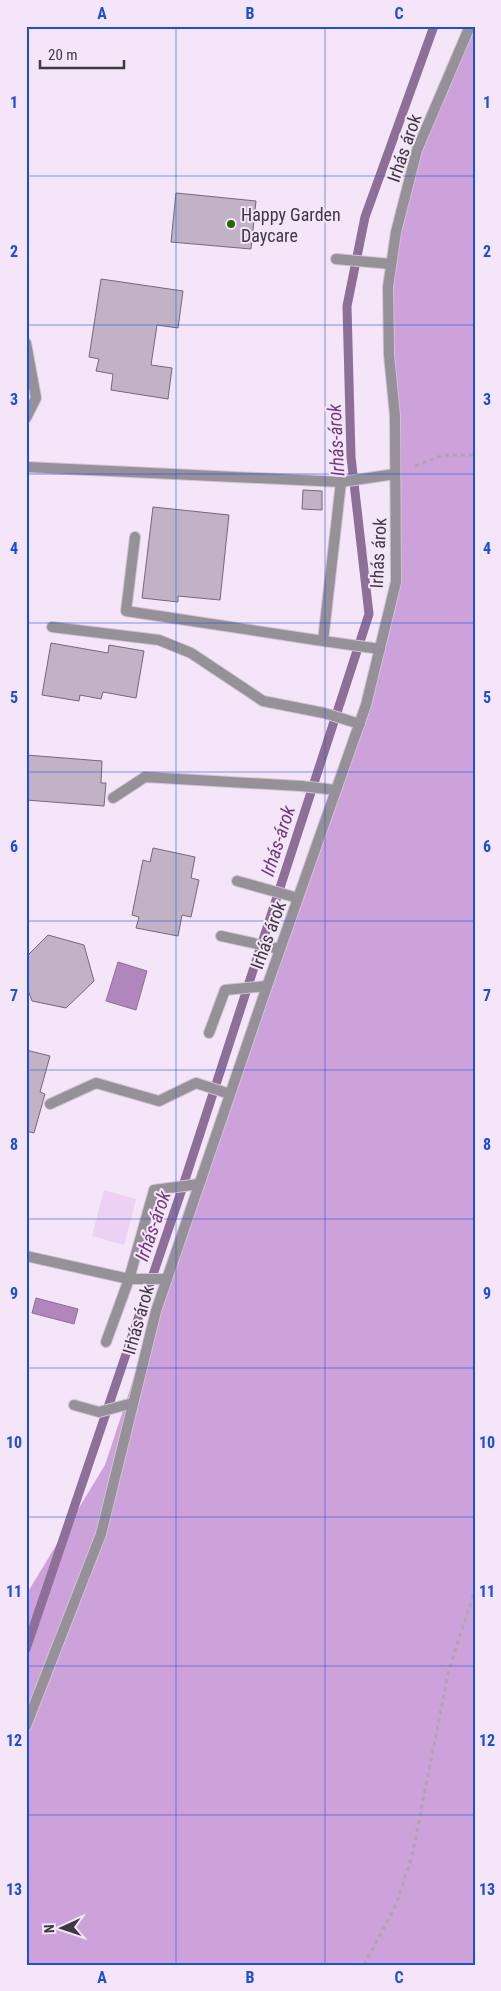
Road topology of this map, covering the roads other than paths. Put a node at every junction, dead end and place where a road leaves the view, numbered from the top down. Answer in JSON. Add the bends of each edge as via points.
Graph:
{"nodes":[{"id":1,"x":470,"y":26,"type":"edge"},
{"id":2,"x":336,"y":258,"type":"dead end"},
{"id":3,"x":391,"y":264,"type":"junction"},
{"id":4,"x":26,"y":343,"type":"edge"},
{"id":5,"x":26,"y":418,"type":"edge"},
{"id":6,"x":26,"y":467,"type":"edge"},
{"id":7,"x":395,"y":474,"type":"junction"},
{"id":8,"x":341,"y":482,"type":"junction"},
{"id":9,"x":136,"y":537,"type":"dead end"},
{"id":10,"x":52,"y":627,"type":"dead end"},
{"id":11,"x":323,"y":641,"type":"junction"},
{"id":12,"x":380,"y":649,"type":"junction"},
{"id":13,"x":360,"y":724,"type":"junction"},
{"id":14,"x":336,"y":790,"type":"junction"},
{"id":15,"x":113,"y":798,"type":"dead end"},
{"id":16,"x":236,"y":881,"type":"dead end"},
{"id":17,"x":298,"y":898,"type":"junction"},
{"id":18,"x":221,"y":936,"type":"dead end"},
{"id":19,"x":280,"y":949,"type":"junction"},
{"id":20,"x":267,"y":986,"type":"junction"},
{"id":21,"x":209,"y":1033,"type":"dead end"},
{"id":22,"x":230,"y":1094,"type":"junction"},
{"id":23,"x":50,"y":1104,"type":"dead end"},
{"id":24,"x":199,"y":1184,"type":"junction"},
{"id":25,"x":26,"y":1256,"type":"edge"},
{"id":26,"x":129,"y":1279,"type":"junction"},
{"id":27,"x":167,"y":1279,"type":"junction"},
{"id":28,"x":106,"y":1342,"type":"dead end"},
{"id":29,"x":133,"y":1402,"type":"junction"},
{"id":30,"x":74,"y":1405,"type":"dead end"},
{"id":31,"x":26,"y":1726,"type":"edge"}],
"edges":[{"from":1,"to":3,"type":"street","name":"Irhás árok","via":[[416,150]]},
{"from":2,"to":3,"type":"street"},
{"from":3,"to":7,"type":"street","name":"Irhás árok","via":[[389,355],[395,416]]},
{"from":4,"to":5,"type":"street","via":[[36,398]]},
{"from":6,"to":8,"type":"street"},
{"from":7,"to":8,"type":"street"},
{"from":7,"to":12,"type":"street","name":"Irhás árok","via":[[396,582]]},
{"from":8,"to":11,"type":"street"},
{"from":9,"to":11,"type":"street","via":[[126,611]]},
{"from":10,"to":13,"type":"street","via":[[159,640],[191,653],[262,701]]},
{"from":11,"to":12,"type":"street"},
{"from":12,"to":13,"type":"street","name":"Irhás árok"},
{"from":13,"to":14,"type":"street","name":"Irhás árok"},
{"from":14,"to":15,"type":"street","via":[[145,777]]},
{"from":14,"to":17,"type":"street","name":"Irhás árok"},
{"from":16,"to":17,"type":"street"},
{"from":17,"to":19,"type":"street","name":"Irhás árok"},
{"from":18,"to":19,"type":"street"},
{"from":19,"to":20,"type":"street","name":"Irhás árok"},
{"from":20,"to":21,"type":"street","via":[[224,990]]},
{"from":20,"to":22,"type":"street","name":"Irhás árok"},
{"from":22,"to":23,"type":"street","via":[[196,1083],[160,1101],[96,1083]]},
{"from":22,"to":24,"type":"street","name":"Irhás árok"},
{"from":24,"to":26,"type":"street","via":[[154,1190]]},
{"from":24,"to":27,"type":"street","name":"Irhás árok"},
{"from":25,"to":26,"type":"street"},
{"from":26,"to":27,"type":"street"},
{"from":26,"to":28,"type":"street"},
{"from":27,"to":29,"type":"street","name":"Irhás árok"},
{"from":29,"to":30,"type":"street","via":[[99,1412]]},
{"from":29,"to":31,"type":"street","name":"Irhás árok","via":[[101,1534]]}]}
